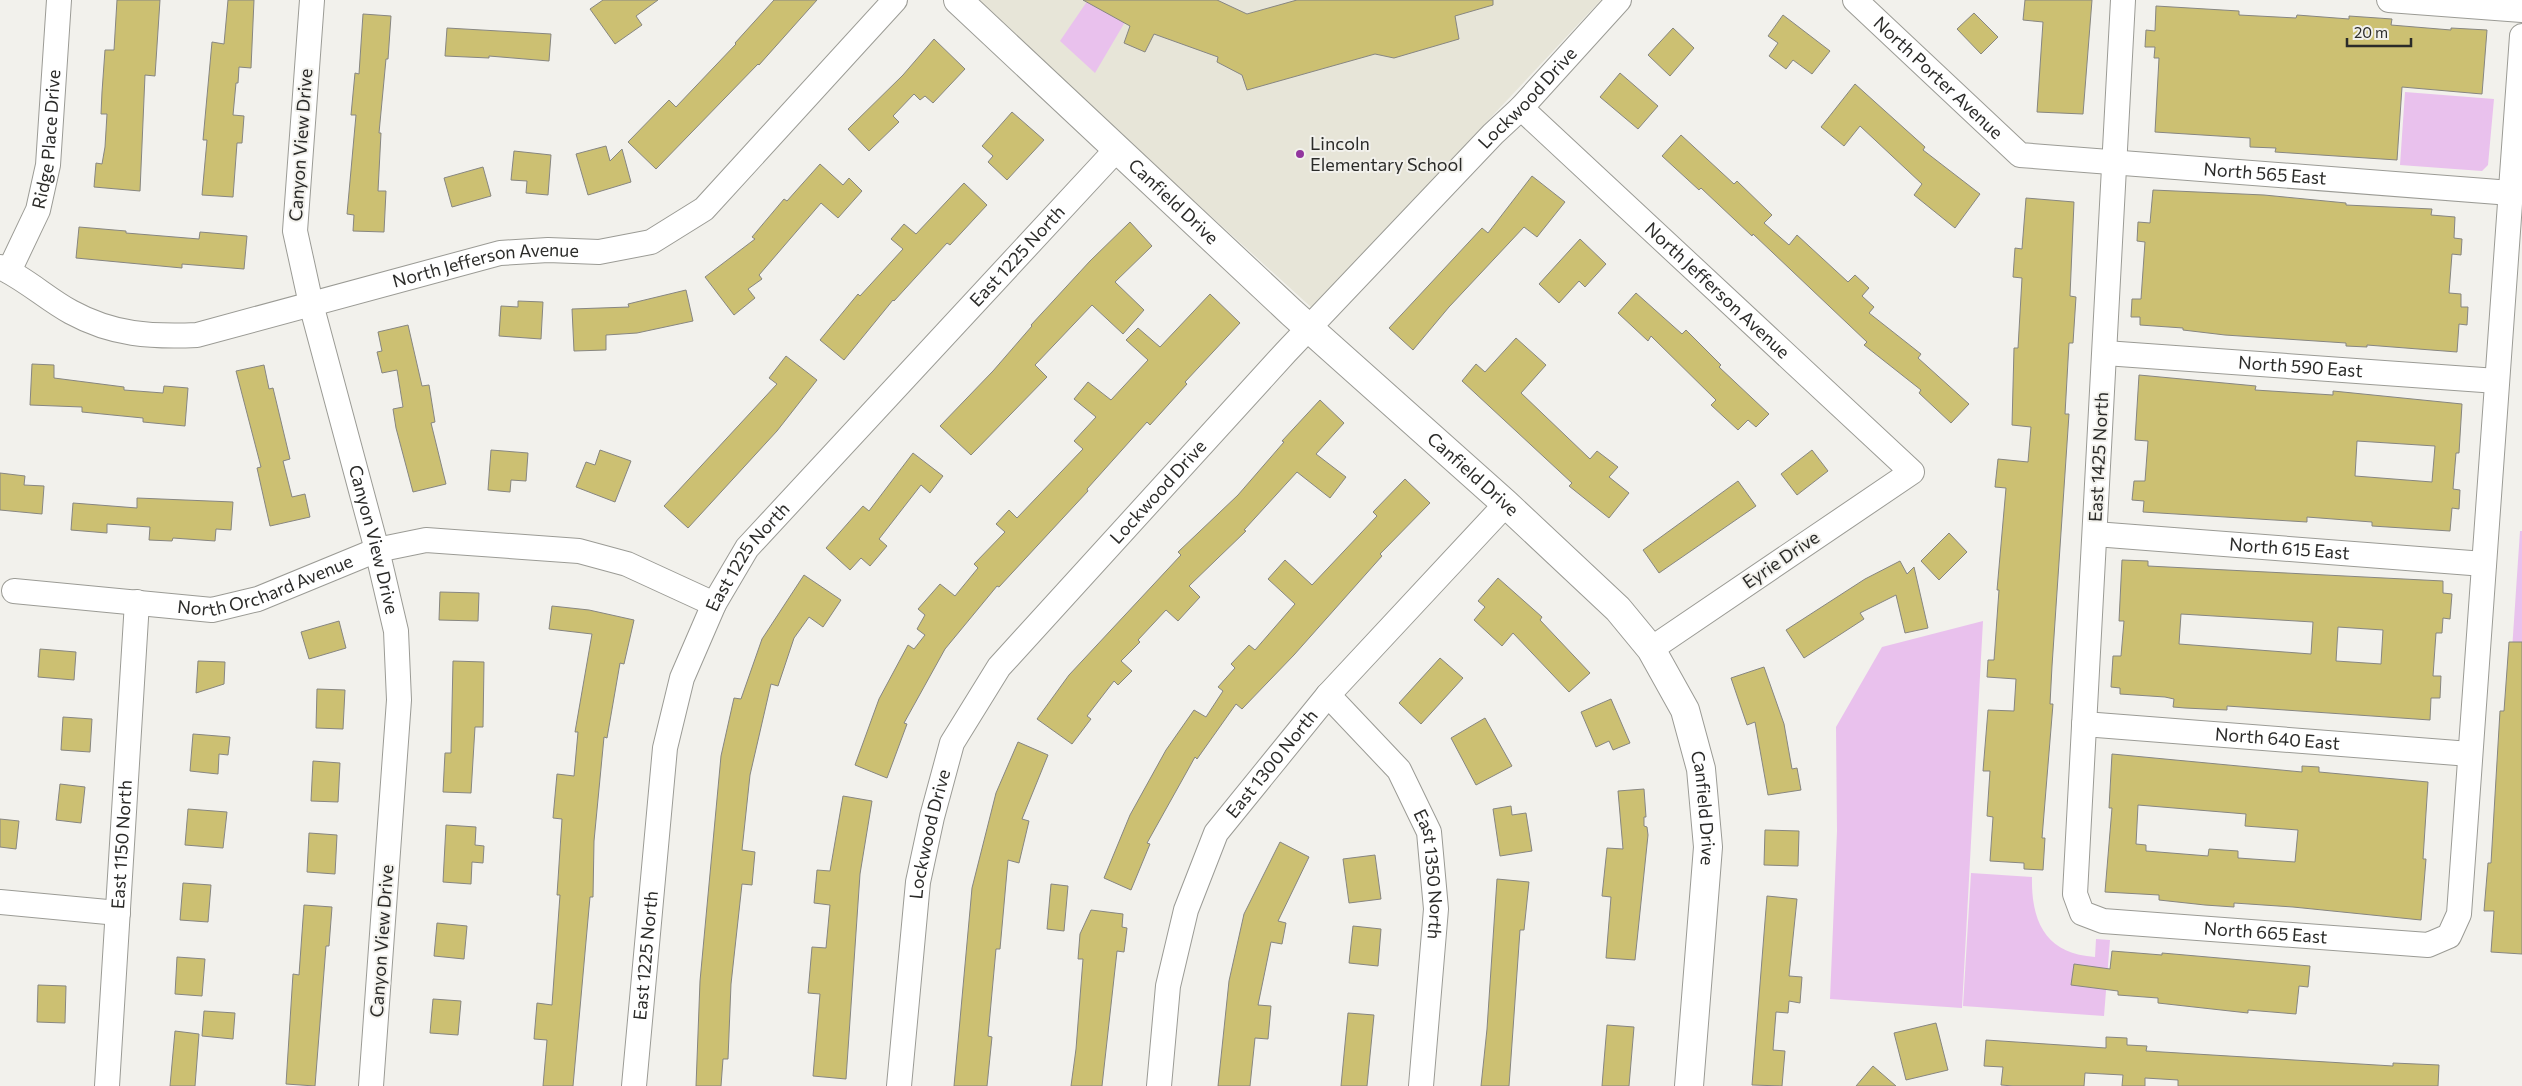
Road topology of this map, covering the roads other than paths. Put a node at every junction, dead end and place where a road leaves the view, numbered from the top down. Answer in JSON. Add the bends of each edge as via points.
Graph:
{"nodes":[{"id":1,"x":59,"y":0,"type":"edge"},
{"id":2,"x":312,"y":0,"type":"edge"},
{"id":3,"x":895,"y":0,"type":"edge"},
{"id":4,"x":958,"y":0,"type":"edge"},
{"id":5,"x":1619,"y":0,"type":"edge"},
{"id":6,"x":1855,"y":0,"type":"edge"},
{"id":7,"x":2123,"y":0,"type":"edge"},
{"id":8,"x":2389,"y":0,"type":"edge"},
{"id":9,"x":2522,"y":10,"type":"edge"},
{"id":10,"x":2522,"y":36,"type":"edge"},
{"id":11,"x":1521,"y":108,"type":"junction"},
{"id":12,"x":1118,"y":149,"type":"junction"},
{"id":13,"x":2020,"y":155,"type":"joint"},
{"id":14,"x":2116,"y":162,"type":"junction"},
{"id":15,"x":2511,"y":193,"type":"junction"},
{"id":16,"x":5,"y":270,"type":"edge"},
{"id":17,"x":311,"y":304,"type":"junction"},
{"id":18,"x":1309,"y":328,"type":"junction"},
{"id":19,"x":2105,"y":354,"type":"junction"},
{"id":20,"x":2497,"y":381,"type":"junction"},
{"id":21,"x":1912,"y":472,"type":"joint"},
{"id":22,"x":1506,"y":504,"type":"junction"},
{"id":23,"x":2095,"y":534,"type":"junction"},
{"id":24,"x":377,"y":550,"type":"junction"},
{"id":25,"x":2484,"y":564,"type":"junction"},
{"id":26,"x":14,"y":591,"type":"dead end"},
{"id":27,"x":137,"y":602,"type":"junction"},
{"id":28,"x":714,"y":604,"type":"junction"},
{"id":29,"x":1651,"y":649,"type":"junction"},
{"id":30,"x":1328,"y":695,"type":"junction"},
{"id":31,"x":2084,"y":724,"type":"junction"},
{"id":32,"x":2470,"y":754,"type":"junction"},
{"id":33,"x":0,"y":902,"type":"edge"},
{"id":34,"x":118,"y":913,"type":"junction"},
{"id":35,"x":2082,"y":913,"type":"joint"},
{"id":36,"x":107,"y":1086,"type":"edge"},
{"id":37,"x":371,"y":1086,"type":"edge"},
{"id":38,"x":634,"y":1086,"type":"edge"},
{"id":39,"x":899,"y":1086,"type":"edge"},
{"id":40,"x":1159,"y":1086,"type":"edge"},
{"id":41,"x":1421,"y":1086,"type":"edge"},
{"id":42,"x":1690,"y":1086,"type":"edge"}],
"edges":[{"from":1,"to":16,"type":"street","name":"Ridge Place Drive","via":[[48,165],[38,210]]},
{"from":2,"to":17,"type":"street","name":"Canyon View Drive","via":[[295,231]]},
{"from":3,"to":17,"type":"street","name":"North Jefferson Avenue","via":[[704,209],[651,242],[598,252],[548,250],[500,253]]},
{"from":4,"to":12,"type":"street","name":"Canfield Drive"},
{"from":5,"to":11,"type":"street","name":"Lockwood Drive"},
{"from":6,"to":13,"type":"street","name":"North Porter Avenue"},
{"from":7,"to":14,"type":"street","name":"East 1425 North"},
{"from":8,"to":9,"type":"street"},
{"from":10,"to":15,"type":"street"},
{"from":11,"to":18,"type":"street","name":"Lockwood Drive"},
{"from":11,"to":21,"type":"street","name":"North Jefferson Avenue"},
{"from":12,"to":18,"type":"street","name":"Canfield Drive"},
{"from":12,"to":28,"type":"street","name":"East 1225 North","via":[[747,548]]},
{"from":13,"to":14,"type":"street","name":"North 565 East"},
{"from":14,"to":15,"type":"street","name":"North 565 East"},
{"from":14,"to":19,"type":"street","name":"East 1425 North"},
{"from":15,"to":20,"type":"street"},
{"from":16,"to":17,"type":"street","name":"North Jefferson Avenue","via":[[72,313],[115,330],[156,337],[197,335]]},
{"from":17,"to":24,"type":"street","name":"Canyon View Drive"},
{"from":18,"to":22,"type":"street","name":"Canfield Drive"},
{"from":18,"to":39,"type":"street","name":"Lockwood Drive","via":[[999,667],[952,743],[918,882]]},
{"from":19,"to":20,"type":"street","name":"North 590 East"},
{"from":19,"to":23,"type":"street","name":"East 1425 North"},
{"from":20,"to":25,"type":"street"},
{"from":21,"to":29,"type":"street","name":"Eyrie Drive"},
{"from":22,"to":29,"type":"street","name":"Canfield Drive","via":[[1618,609]]},
{"from":22,"to":30,"type":"street","name":"East 1300 North"},
{"from":23,"to":25,"type":"street","name":"North 615 East"},
{"from":23,"to":31,"type":"street","name":"East 1425 North"},
{"from":24,"to":27,"type":"street","name":"North Orchard Avenue","via":[[258,599],[212,610]]},
{"from":24,"to":28,"type":"street","name":"North Orchard Avenue","via":[[426,540],[579,551],[627,564]]},
{"from":24,"to":37,"type":"street","name":"Canyon View Drive","via":[[396,631],[399,700]]},
{"from":25,"to":32,"type":"street"},
{"from":26,"to":27,"type":"street","name":"North Orchard Avenue"},
{"from":27,"to":34,"type":"street","name":"East 1150 North"},
{"from":28,"to":38,"type":"street","name":"East 1225 North","via":[[682,678],[665,748]]},
{"from":29,"to":42,"type":"street","name":"Canfield Drive","via":[[1686,710],[1702,779],[1708,847]]},
{"from":30,"to":40,"type":"street","name":"East 1300 North","via":[[1216,833],[1186,910],[1168,986]]},
{"from":30,"to":41,"type":"street","name":"East 1350 North","via":[[1399,770],[1429,832],[1436,909]]},
{"from":31,"to":32,"type":"street","name":"North 640 East"},
{"from":31,"to":35,"type":"street","name":"East 1425 North","via":[[2075,894]]},
{"from":32,"to":35,"type":"street","name":"North 665 East","via":[[2459,914],[2449,936],[2428,945],[2103,921]]},
{"from":33,"to":34,"type":"street"},
{"from":34,"to":36,"type":"street","name":"East 1150 North"}]}
